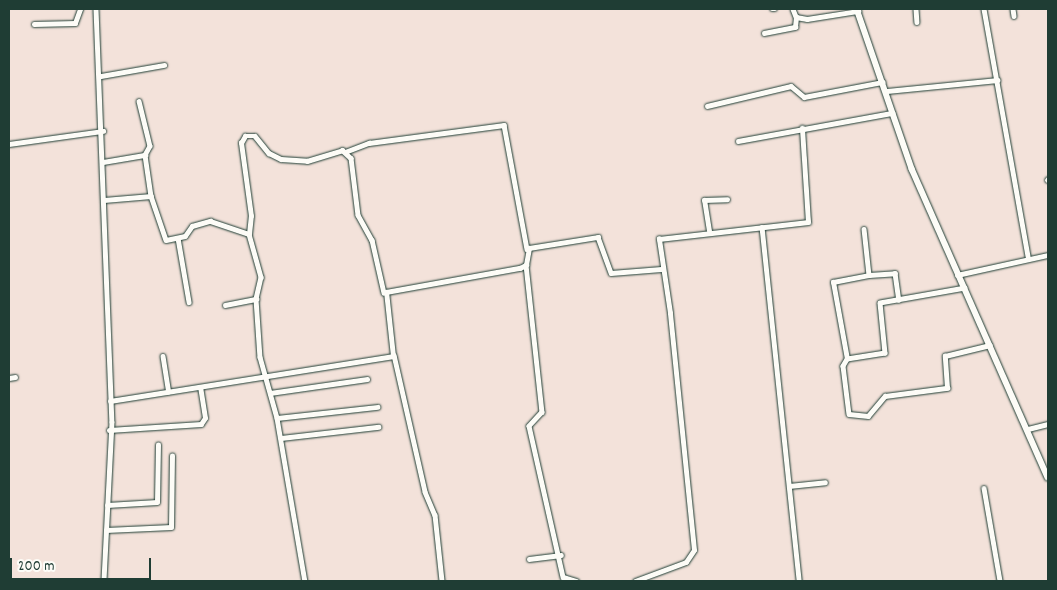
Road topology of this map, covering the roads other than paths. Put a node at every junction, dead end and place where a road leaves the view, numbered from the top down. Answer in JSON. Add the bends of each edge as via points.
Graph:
{"nodes":[{"id":1,"x":80,"y":9,"type":"edge"},
{"id":2,"x":96,"y":9,"type":"edge"},
{"id":3,"x":794,"y":9,"type":"edge"},
{"id":4,"x":916,"y":9,"type":"edge"},
{"id":5,"x":984,"y":9,"type":"edge"},
{"id":6,"x":1013,"y":9,"type":"edge"},
{"id":7,"x":857,"y":10,"type":"edge"},
{"id":8,"x":1014,"y":16,"type":"dead end"},
{"id":9,"x":796,"y":17,"type":"junction"},
{"id":10,"x":917,"y":22,"type":"dead end"},
{"id":11,"x":34,"y":24,"type":"dead end"},
{"id":12,"x":764,"y":33,"type":"dead end"},
{"id":13,"x":164,"y":65,"type":"dead end"},
{"id":14,"x":101,"y":76,"type":"junction"},
{"id":15,"x":997,"y":80,"type":"junction"},
{"id":16,"x":883,"y":82,"type":"junction"},
{"id":17,"x":887,"y":91,"type":"junction"},
{"id":18,"x":139,"y":101,"type":"dead end"},
{"id":19,"x":707,"y":106,"type":"dead end"},
{"id":20,"x":892,"y":113,"type":"junction"},
{"id":21,"x":802,"y":128,"type":"junction"},
{"id":22,"x":102,"y":131,"type":"junction"},
{"id":23,"x":738,"y":141,"type":"dead end"},
{"id":24,"x":9,"y":144,"type":"edge"},
{"id":25,"x":345,"y":152,"type":"junction"},
{"id":26,"x":146,"y":155,"type":"junction"},
{"id":27,"x":103,"y":162,"type":"junction"},
{"id":28,"x":151,"y":196,"type":"junction"},
{"id":29,"x":727,"y":199,"type":"dead end"},
{"id":30,"x":104,"y":200,"type":"junction"},
{"id":31,"x":762,"y":227,"type":"junction"},
{"id":32,"x":864,"y":229,"type":"dead end"},
{"id":33,"x":709,"y":231,"type":"junction"},
{"id":34,"x":250,"y":234,"type":"junction"},
{"id":35,"x":178,"y":238,"type":"junction"},
{"id":36,"x":527,"y":249,"type":"junction"},
{"id":37,"x":1048,"y":255,"type":"edge"},
{"id":38,"x":1028,"y":256,"type":"junction"},
{"id":39,"x":526,"y":265,"type":"junction"},
{"id":40,"x":661,"y":269,"type":"junction"},
{"id":41,"x":869,"y":275,"type":"junction"},
{"id":42,"x":957,"y":275,"type":"junction"},
{"id":43,"x":965,"y":288,"type":"junction"},
{"id":44,"x":384,"y":293,"type":"junction"},
{"id":45,"x":256,"y":299,"type":"junction"},
{"id":46,"x":899,"y":300,"type":"junction"},
{"id":47,"x":189,"y":302,"type":"dead end"},
{"id":48,"x":225,"y":305,"type":"dead end"},
{"id":49,"x":990,"y":345,"type":"junction"},
{"id":50,"x":394,"y":355,"type":"junction"},
{"id":51,"x":163,"y":356,"type":"dead end"},
{"id":52,"x":847,"y":359,"type":"junction"},
{"id":53,"x":264,"y":374,"type":"junction"},
{"id":54,"x":15,"y":377,"type":"dead end"},
{"id":55,"x":9,"y":378,"type":"edge"},
{"id":56,"x":366,"y":379,"type":"dead end"},
{"id":57,"x":200,"y":388,"type":"junction"},
{"id":58,"x":169,"y":392,"type":"junction"},
{"id":59,"x":270,"y":393,"type":"junction"},
{"id":60,"x":110,"y":400,"type":"junction"},
{"id":61,"x":377,"y":407,"type":"dead end"},
{"id":62,"x":277,"y":418,"type":"junction"},
{"id":63,"x":1048,"y":424,"type":"edge"},
{"id":64,"x":378,"y":427,"type":"dead end"},
{"id":65,"x":1028,"y":429,"type":"junction"},
{"id":66,"x":109,"y":430,"type":"junction"},
{"id":67,"x":280,"y":438,"type":"junction"},
{"id":68,"x":158,"y":445,"type":"dead end"},
{"id":69,"x":172,"y":456,"type":"dead end"},
{"id":70,"x":1048,"y":477,"type":"edge"},
{"id":71,"x":825,"y":482,"type":"dead end"},
{"id":72,"x":789,"y":486,"type":"junction"},
{"id":73,"x":984,"y":488,"type":"dead end"},
{"id":74,"x":106,"y":505,"type":"junction"},
{"id":75,"x":106,"y":530,"type":"junction"},
{"id":76,"x":561,"y":555,"type":"junction"},
{"id":77,"x":529,"y":558,"type":"dead end"},
{"id":78,"x":564,"y":580,"type":"edge"},
{"id":79,"x":104,"y":581,"type":"edge"},
{"id":80,"x":305,"y":581,"type":"edge"},
{"id":81,"x":442,"y":581,"type":"edge"},
{"id":82,"x":576,"y":581,"type":"edge"},
{"id":83,"x":635,"y":581,"type":"edge"},
{"id":84,"x":799,"y":581,"type":"edge"},
{"id":85,"x":1000,"y":581,"type":"edge"}],
"edges":[{"from":1,"to":11,"type":"street","via":[[75,22]]},
{"from":2,"to":14,"type":"street"},
{"from":3,"to":9,"type":"street"},
{"from":4,"to":10,"type":"street"},
{"from":5,"to":15,"type":"street"},
{"from":6,"to":8,"type":"street"},
{"from":7,"to":9,"type":"street","via":[[819,18]]},
{"from":7,"to":16,"type":"street"},
{"from":9,"to":12,"type":"street","via":[[795,28]]},
{"from":13,"to":14,"type":"street"},
{"from":14,"to":22,"type":"street"},
{"from":15,"to":17,"type":"street"},
{"from":15,"to":38,"type":"street"},
{"from":16,"to":17,"type":"street"},
{"from":16,"to":19,"type":"street","via":[[804,97],[791,86]]},
{"from":17,"to":20,"type":"street"},
{"from":18,"to":26,"type":"street","via":[[150,146]]},
{"from":20,"to":21,"type":"street"},
{"from":20,"to":42,"type":"street"},
{"from":21,"to":23,"type":"street"},
{"from":21,"to":31,"type":"street","via":[[810,217],[804,224]]},
{"from":22,"to":24,"type":"street"},
{"from":22,"to":27,"type":"street"},
{"from":25,"to":34,"type":"street","via":[[338,150],[307,161],[281,159],[269,153],[255,136],[245,136],[241,143],[251,216]]},
{"from":25,"to":36,"type":"street","via":[[369,143],[504,125]]},
{"from":25,"to":44,"type":"street","via":[[351,158],[358,216],[372,240]]},
{"from":26,"to":27,"type":"street"},
{"from":26,"to":28,"type":"street"},
{"from":27,"to":30,"type":"street"},
{"from":28,"to":30,"type":"street"},
{"from":28,"to":35,"type":"street","via":[[164,238]]},
{"from":29,"to":33,"type":"street","via":[[703,202]]},
{"from":30,"to":60,"type":"street"},
{"from":31,"to":33,"type":"street"},
{"from":31,"to":72,"type":"street"},
{"from":32,"to":41,"type":"street"},
{"from":33,"to":40,"type":"street","via":[[660,238]]},
{"from":34,"to":35,"type":"street","via":[[210,221],[192,226],[187,235]]},
{"from":34,"to":45,"type":"street","via":[[261,277]]},
{"from":35,"to":47,"type":"street"},
{"from":36,"to":39,"type":"street"},
{"from":36,"to":40,"type":"street","via":[[598,237],[611,273]]},
{"from":37,"to":38,"type":"street"},
{"from":38,"to":42,"type":"street"},
{"from":39,"to":44,"type":"street"},
{"from":39,"to":76,"type":"street","via":[[542,412],[529,426]]},
{"from":40,"to":83,"type":"street","via":[[670,314],[694,550],[686,562]]},
{"from":41,"to":46,"type":"street","via":[[895,273]]},
{"from":41,"to":52,"type":"street","via":[[833,282]]},
{"from":42,"to":43,"type":"street"},
{"from":43,"to":46,"type":"street"},
{"from":43,"to":49,"type":"street"},
{"from":44,"to":50,"type":"street"},
{"from":45,"to":48,"type":"street"},
{"from":45,"to":53,"type":"street"},
{"from":46,"to":52,"type":"street","via":[[880,304],[883,354]]},
{"from":49,"to":52,"type":"street","via":[[945,356],[947,388],[882,397],[868,416],[849,414],[843,371]]},
{"from":49,"to":65,"type":"street"},
{"from":50,"to":53,"type":"street"},
{"from":50,"to":81,"type":"street","via":[[424,487],[436,515]]},
{"from":51,"to":58,"type":"street"},
{"from":53,"to":57,"type":"street","via":[[251,380]]},
{"from":53,"to":59,"type":"street"},
{"from":54,"to":55,"type":"street"},
{"from":56,"to":59,"type":"street"},
{"from":57,"to":58,"type":"street"},
{"from":57,"to":66,"type":"street","via":[[205,418],[201,424]]},
{"from":58,"to":60,"type":"street"},
{"from":59,"to":62,"type":"street"},
{"from":60,"to":66,"type":"street"},
{"from":61,"to":62,"type":"street"},
{"from":62,"to":67,"type":"street"},
{"from":63,"to":65,"type":"street"},
{"from":64,"to":67,"type":"street"},
{"from":65,"to":70,"type":"street"},
{"from":66,"to":74,"type":"street"},
{"from":67,"to":80,"type":"street"},
{"from":68,"to":74,"type":"street","via":[[156,502]]},
{"from":69,"to":75,"type":"street","via":[[171,527]]},
{"from":71,"to":72,"type":"street"},
{"from":72,"to":84,"type":"street"},
{"from":73,"to":85,"type":"street"},
{"from":74,"to":75,"type":"street"},
{"from":75,"to":79,"type":"street"},
{"from":76,"to":77,"type":"street"},
{"from":76,"to":78,"type":"street"},
{"from":78,"to":82,"type":"street"}]}
